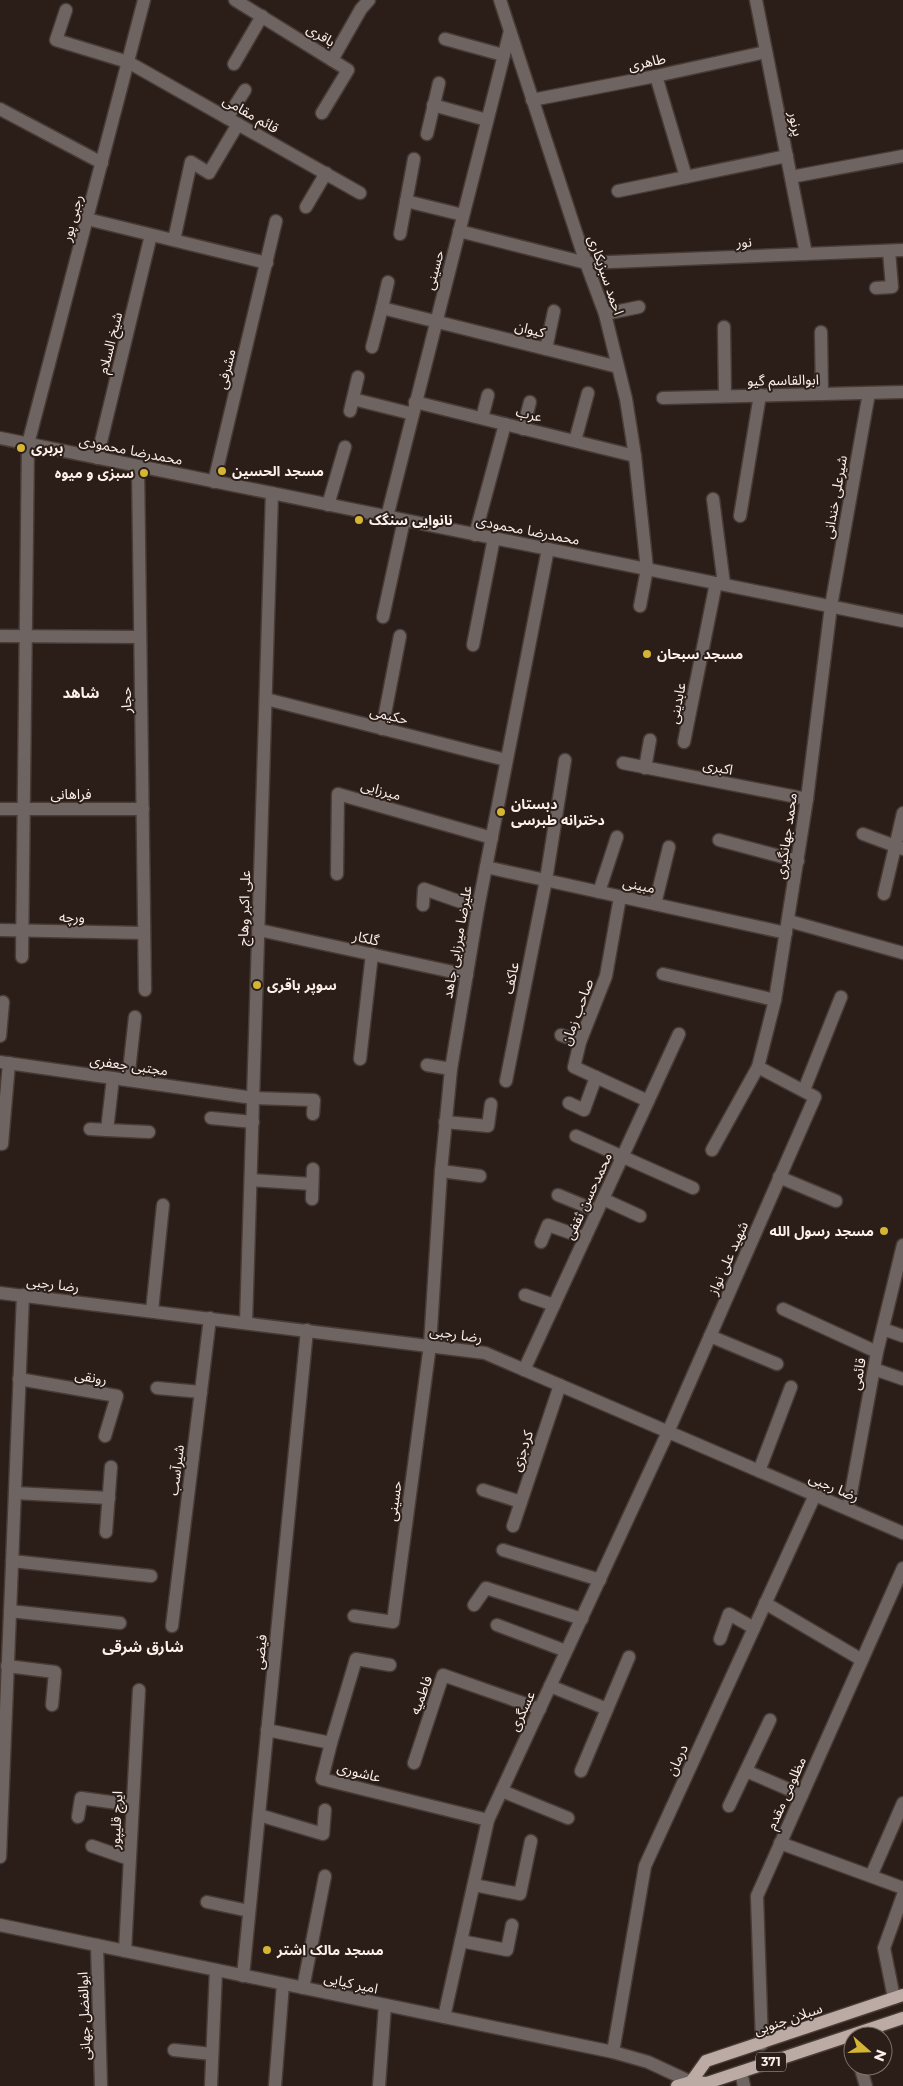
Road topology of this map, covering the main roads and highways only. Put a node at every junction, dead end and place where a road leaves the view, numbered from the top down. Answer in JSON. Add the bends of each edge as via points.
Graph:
{"nodes":[{"id":1,"x":899,"y":1997,"type":"edge"},
{"id":2,"x":846,"y":2015,"type":"junction"},
{"id":3,"x":903,"y":2018,"type":"edge"},
{"id":4,"x":848,"y":2026,"type":"edge"},
{"id":5,"x":883,"y":2026,"type":"edge"},
{"id":6,"x":843,"y":2041,"type":"edge"},
{"id":7,"x":691,"y":2082,"type":"junction"},
{"id":8,"x":677,"y":2086,"type":"edge"}],
"edges":[{"from":1,"to":2,"type":"main road","name":"سبلان جنوبی"},
{"from":2,"to":4,"type":"main road"},
{"from":2,"to":7,"type":"main road","name":"سبلان جنوبی","via":[[706,2062]]},
{"from":3,"to":5,"type":"main road","number":"371"},
{"from":6,"to":7,"type":"main road","number":"371","via":[[707,2083]]},
{"from":7,"to":8,"type":"main road","number":"371"}]}
